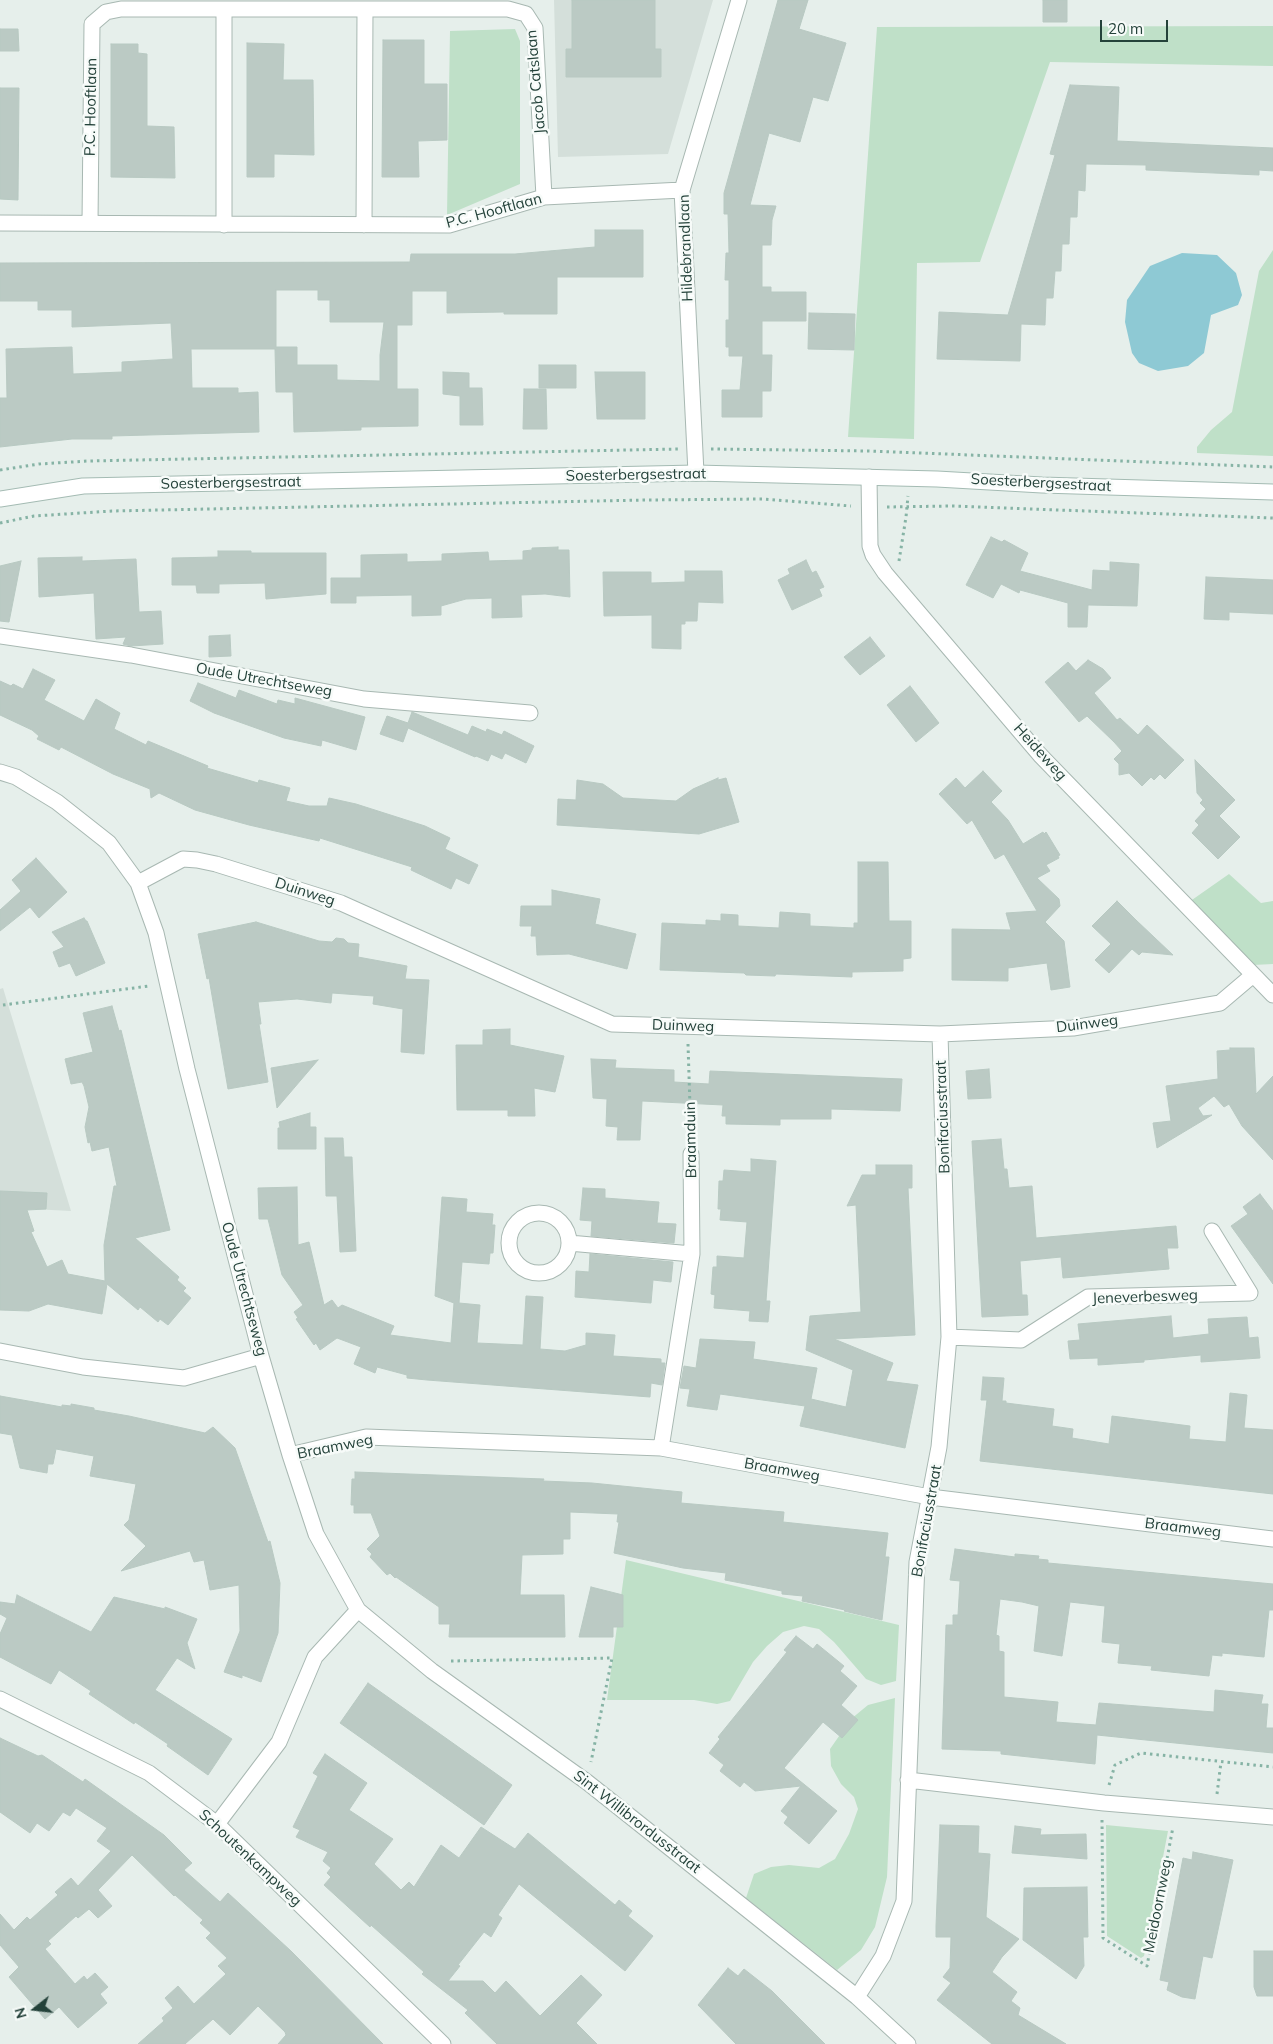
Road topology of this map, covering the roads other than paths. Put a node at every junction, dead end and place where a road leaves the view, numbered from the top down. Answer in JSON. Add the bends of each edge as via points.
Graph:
{"nodes":[{"id":1,"x":739,"y":0,"type":"edge"},
{"id":2,"x":121,"y":9,"type":"joint"},
{"id":3,"x":224,"y":9,"type":"junction"},
{"id":4,"x":365,"y":10,"type":"junction"},
{"id":5,"x":682,"y":190,"type":"junction"},
{"id":6,"x":544,"y":197,"type":"junction"},
{"id":7,"x":0,"y":223,"type":"edge"},
{"id":8,"x":90,"y":223,"type":"junction"},
{"id":9,"x":224,"y":225,"type":"junction"},
{"id":10,"x":364,"y":225,"type":"junction"},
{"id":11,"x":696,"y":473,"type":"junction"},
{"id":12,"x":869,"y":477,"type":"junction"},
{"id":13,"x":1273,"y":492,"type":"edge"},
{"id":14,"x":0,"y":500,"type":"edge"},
{"id":15,"x":0,"y":636,"type":"edge"},
{"id":16,"x":530,"y":713,"type":"dead end"},
{"id":17,"x":0,"y":772,"type":"edge"},
{"id":18,"x":138,"y":883,"type":"junction"},
{"id":19,"x":1252,"y":975,"type":"junction"},
{"id":20,"x":1273,"y":995,"type":"edge"},
{"id":21,"x":940,"y":1034,"type":"junction"},
{"id":22,"x":692,"y":1154,"type":"road end"},
{"id":23,"x":1212,"y":1231,"type":"dead end"},
{"id":24,"x":570,"y":1242,"type":"junction"},
{"id":25,"x":692,"y":1254,"type":"junction"},
{"id":26,"x":949,"y":1337,"type":"junction"},
{"id":27,"x":0,"y":1351,"type":"edge"},
{"id":28,"x":261,"y":1356,"type":"junction"},
{"id":29,"x":661,"y":1448,"type":"junction"},
{"id":30,"x":290,"y":1456,"type":"junction"},
{"id":31,"x":930,"y":1497,"type":"junction"},
{"id":32,"x":1273,"y":1539,"type":"edge"},
{"id":33,"x":358,"y":1610,"type":"junction"},
{"id":34,"x":0,"y":1699,"type":"edge"},
{"id":35,"x":908,"y":1780,"type":"junction"},
{"id":36,"x":1273,"y":1817,"type":"edge"},
{"id":37,"x":217,"y":1824,"type":"junction"},
{"id":38,"x":857,"y":1997,"type":"junction"},
{"id":39,"x":443,"y":2044,"type":"edge"},
{"id":40,"x":908,"y":2044,"type":"edge"}],
"edges":[{"from":1,"to":5,"type":"street","name":"Hildebrandlaan"},
{"from":2,"to":3,"type":"street","name":"Jacob Catslaan"},
{"from":2,"to":8,"type":"street","name":"P.C. Hooftlaan","via":[[106,12],[92,24]]},
{"from":3,"to":4,"type":"street","name":"Jacob Catslaan"},
{"from":3,"to":9,"type":"street"},
{"from":4,"to":6,"type":"street","name":"Jacob Catslaan","via":[[508,10],[526,14],[535,28]]},
{"from":4,"to":10,"type":"street"},
{"from":5,"to":6,"type":"street","name":"P.C. Hooftlaan"},
{"from":5,"to":11,"type":"street","name":"Hildebrandlaan"},
{"from":6,"to":10,"type":"street","name":"P.C. Hooftlaan","via":[[449,225]]},
{"from":7,"to":8,"type":"street","name":"P.C. Hooftlaan"},
{"from":8,"to":9,"type":"street","name":"P.C. Hooftlaan"},
{"from":9,"to":10,"type":"street","name":"P.C. Hooftlaan"},
{"from":11,"to":12,"type":"street","name":"Soesterbergsestraat"},
{"from":11,"to":14,"type":"street","name":"Soesterbergsestraat","via":[[82,486]]},
{"from":12,"to":13,"type":"street","name":"Soesterbergsestraat"},
{"from":12,"to":19,"type":"street","name":"Heideweg","via":[[870,546],[895,585],[1040,755]]},
{"from":15,"to":16,"type":"street","name":"Oude Utrechtseweg","via":[[131,655],[364,699]]},
{"from":17,"to":18,"type":"street","name":"Oude Utrechtseweg","via":[[16,777],[57,802],[109,843]]},
{"from":18,"to":21,"type":"street","name":"Duinweg","via":[[183,859],[216,864],[341,903],[612,1024]]},
{"from":18,"to":28,"type":"street","name":"Oude Utrechtseweg","via":[[156,933],[187,1069]]},
{"from":19,"to":20,"type":"street","name":"Heideweg"},
{"from":19,"to":21,"type":"street","name":"Duinweg","via":[[1220,1003],[1073,1028]]},
{"from":21,"to":26,"type":"street","name":"Bonifaciusstraat"},
{"from":22,"to":25,"type":"street","name":"Braamduin"},
{"from":23,"to":26,"type":"street","name":"Jeneverbesweg","via":[[1250,1293],[1088,1298],[1021,1340]]},
{"from":24,"to":24,"type":"street","via":[[563,1261],[556,1268],[537,1273],[528,1271],[513,1258],[509,1239],[512,1229],[526,1215],[546,1213],[563,1224]]},
{"from":24,"to":25,"type":"street"},
{"from":25,"to":29,"type":"street","name":"Braamduin"},
{"from":26,"to":31,"type":"street","name":"Bonifaciusstraat","via":[[940,1447]]},
{"from":27,"to":28,"type":"street","via":[[84,1366],[184,1378]]},
{"from":28,"to":30,"type":"street","name":"Oude Utrechtseweg"},
{"from":29,"to":30,"type":"street","name":"Braamweg","via":[[366,1437]]},
{"from":29,"to":31,"type":"street","name":"Braamweg"},
{"from":30,"to":33,"type":"street","name":"Oude Utrechtseweg","via":[[316,1534]]},
{"from":31,"to":32,"type":"street","name":"Braamweg"},
{"from":31,"to":35,"type":"street","name":"Bonifaciusstraat","via":[[917,1562]]},
{"from":33,"to":37,"type":"street","via":[[315,1657],[279,1742]]},
{"from":33,"to":38,"type":"street","name":"Sint Willibrordusstraat","via":[[432,1670],[587,1782]]},
{"from":34,"to":37,"type":"street","name":"Schoutenkampweg","via":[[149,1773]]},
{"from":35,"to":36,"type":"street","via":[[1104,1803]]},
{"from":35,"to":38,"type":"street","name":"Bonifaciusstraat","via":[[904,1901],[883,1956]]},
{"from":37,"to":39,"type":"street","name":"Schoutenkampweg"},
{"from":38,"to":40,"type":"street","name":"Sint Willibrordusstraat"}]}
